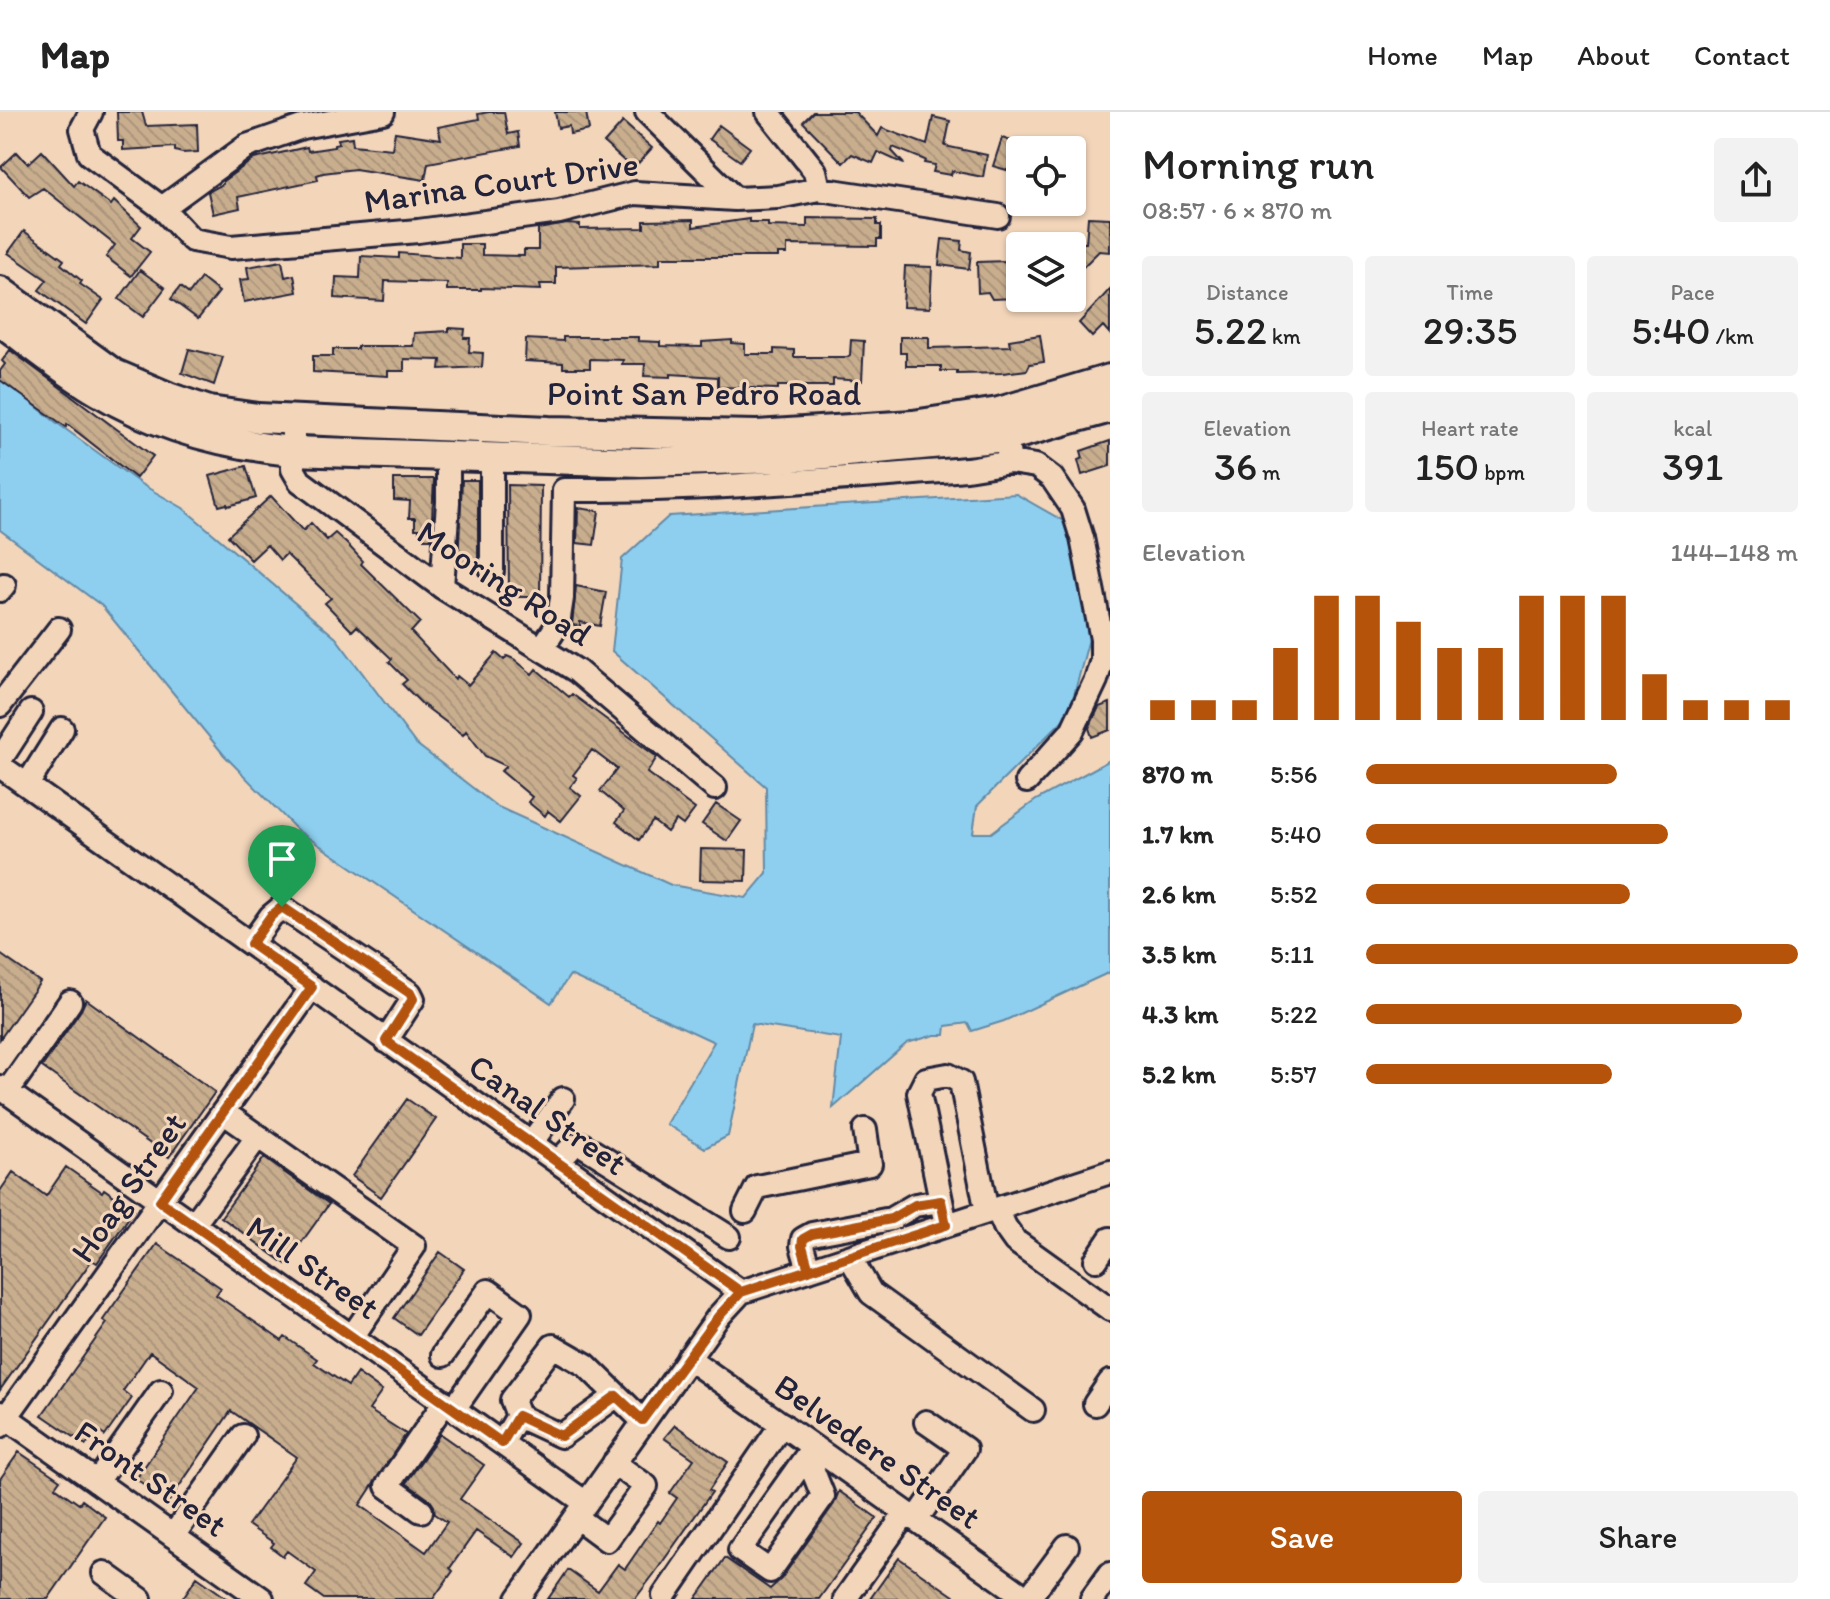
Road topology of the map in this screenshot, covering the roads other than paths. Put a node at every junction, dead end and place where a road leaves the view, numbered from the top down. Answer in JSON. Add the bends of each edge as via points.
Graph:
{"nodes":[{"id":1,"x":91,"y":112,"type":"edge"},
{"id":2,"x":383,"y":112,"type":"edge"},
{"id":3,"x":647,"y":112,"type":"edge"},
{"id":4,"x":768,"y":112,"type":"edge"},
{"id":5,"x":819,"y":189,"type":"junction"},
{"id":6,"x":735,"y":199,"type":"junction"},
{"id":7,"x":162,"y":208,"type":"junction"},
{"id":8,"x":998,"y":216,"type":"dead end"},
{"id":9,"x":0,"y":291,"type":"edge"},
{"id":10,"x":0,"y":321,"type":"edge"},
{"id":11,"x":1110,"y":379,"type":"edge"},
{"id":12,"x":1110,"y":408,"type":"edge"},
{"id":13,"x":293,"y":420,"type":"junction"},
{"id":14,"x":1008,"y":450,"type":"junction"},
{"id":15,"x":291,"y":451,"type":"junction"},
{"id":16,"x":448,"y":456,"type":"junction"},
{"id":17,"x":492,"y":457,"type":"junction"},
{"id":18,"x":641,"y":462,"type":"junction"},
{"id":19,"x":641,"y":491,"type":"junction"},
{"id":20,"x":492,"y":571,"type":"dead end"},
{"id":21,"x":442,"y":587,"type":"junction"},
{"id":22,"x":59,"y":629,"type":"dead end"},
{"id":23,"x":543,"y":647,"type":"junction"},
{"id":24,"x":0,"y":705,"type":"edge"},
{"id":25,"x":31,"y":712,"type":"dead end"},
{"id":26,"x":62,"y":729,"type":"dead end"},
{"id":27,"x":0,"y":763,"type":"edge"},
{"id":28,"x":1027,"y":781,"type":"dead end"},
{"id":29,"x":27,"y":785,"type":"junction"},
{"id":30,"x":715,"y":788,"type":"dead end"},
{"id":31,"x":251,"y":944,"type":"junction"},
{"id":32,"x":312,"y":987,"type":"junction"},
{"id":33,"x":70,"y":1002,"type":"dead end"},
{"id":34,"x":386,"y":1041,"type":"junction"},
{"id":35,"x":4,"y":1089,"type":"edge"},
{"id":36,"x":563,"y":1099,"type":"dead end"},
{"id":37,"x":223,"y":1112,"type":"junction"},
{"id":38,"x":865,"y":1130,"type":"dead end"},
{"id":39,"x":258,"y":1136,"type":"junction"},
{"id":40,"x":531,"y":1143,"type":"junction"},
{"id":41,"x":558,"y":1162,"type":"junction"},
{"id":42,"x":1110,"y":1172,"type":"edge"},
{"id":43,"x":160,"y":1201,"type":"junction"},
{"id":44,"x":941,"y":1201,"type":"junction"},
{"id":45,"x":992,"y":1210,"type":"junction"},
{"id":46,"x":737,"y":1223,"type":"junction"},
{"id":47,"x":194,"y":1224,"type":"junction"},
{"id":48,"x":946,"y":1225,"type":"junction"},
{"id":49,"x":1110,"y":1239,"type":"edge"},
{"id":50,"x":850,"y":1257,"type":"junction"},
{"id":51,"x":1096,"y":1260,"type":"dead end"},
{"id":52,"x":708,"y":1269,"type":"junction"},
{"id":53,"x":809,"y":1270,"type":"junction"},
{"id":54,"x":741,"y":1292,"type":"junction"},
{"id":55,"x":1110,"y":1309,"type":"edge"},
{"id":56,"x":352,"y":1337,"type":"junction"},
{"id":57,"x":443,"y":1355,"type":"dead end"},
{"id":58,"x":688,"y":1358,"type":"junction"},
{"id":59,"x":1110,"y":1382,"type":"edge"},
{"id":60,"x":161,"y":1391,"type":"dead end"},
{"id":61,"x":616,"y":1396,"type":"junction"},
{"id":62,"x":1095,"y":1404,"type":"dead end"},
{"id":63,"x":450,"y":1406,"type":"junction"},
{"id":64,"x":1033,"y":1410,"type":"dead end"},
{"id":65,"x":518,"y":1416,"type":"junction"},
{"id":66,"x":2,"y":1419,"type":"edge"},
{"id":67,"x":642,"y":1420,"type":"junction"},
{"id":68,"x":926,"y":1422,"type":"dead end"},
{"id":69,"x":782,"y":1424,"type":"junction"},
{"id":70,"x":243,"y":1436,"type":"dead end"},
{"id":71,"x":502,"y":1443,"type":"junction"},
{"id":72,"x":810,"y":1451,"type":"junction"},
{"id":73,"x":614,"y":1463,"type":"junction"},
{"id":74,"x":97,"y":1482,"type":"junction"},
{"id":75,"x":581,"y":1510,"type":"junction"},
{"id":76,"x":421,"y":1511,"type":"dead end"},
{"id":77,"x":911,"y":1516,"type":"junction"},
{"id":78,"x":710,"y":1530,"type":"junction"},
{"id":79,"x":173,"y":1536,"type":"junction"},
{"id":80,"x":1067,"y":1546,"type":"dead end"},
{"id":81,"x":740,"y":1550,"type":"junction"},
{"id":82,"x":104,"y":1573,"type":"dead end"},
{"id":83,"x":1110,"y":1574,"type":"edge"},
{"id":84,"x":664,"y":1596,"type":"dead end"},
{"id":85,"x":140,"y":1599,"type":"edge"},
{"id":86,"x":262,"y":1599,"type":"edge"},
{"id":87,"x":518,"y":1599,"type":"edge"},
{"id":88,"x":845,"y":1599,"type":"edge"},
{"id":89,"x":1028,"y":1599,"type":"edge"},
{"id":90,"x":1092,"y":1599,"type":"edge"}],
"edges":[{"from":1,"to":7,"type":"street","name":"Marina Court Drive","via":[[82,129],[89,154]]},
{"from":2,"to":7,"type":"street","via":[[302,127],[247,146]]},
{"from":3,"to":6,"type":"street"},
{"from":4,"to":5,"type":"street","via":[[815,171]]},
{"from":5,"to":6,"type":"street","name":"Marina Court Drive"},
{"from":5,"to":8,"type":"street","name":"Marina Court Drive"},
{"from":6,"to":7,"type":"street","name":"Marina Court Drive","via":[[635,193],[559,212],[418,231],[231,247],[192,240]]},
{"from":9,"to":13,"type":"main road","name":"Point San Pedro Road","via":[[114,374],[209,411]]},
{"from":10,"to":15,"type":"main road","name":"Point San Pedro Road","via":[[100,393],[152,417],[204,437]]},
{"from":11,"to":13,"type":"main road","name":"Point San Pedro Road","via":[[999,412],[913,425],[757,435]]},
{"from":12,"to":14,"type":"main road","name":"Point San Pedro Road"},
{"from":13,"to":15,"type":"street","name":"Mooring Road"},
{"from":14,"to":18,"type":"main road","name":"Point San Pedro Road"},
{"from":14,"to":19,"type":"street","via":[[967,469]]},
{"from":14,"to":28,"type":"street","via":[[1052,478],[1073,509],[1102,639],[1096,680],[1072,731]]},
{"from":15,"to":16,"type":"main road","name":"Point San Pedro Road"},
{"from":15,"to":21,"type":"street","name":"Mooring Road","via":[[300,481]]},
{"from":16,"to":17,"type":"main road","name":"Point San Pedro Road"},
{"from":16,"to":21,"type":"street"},
{"from":17,"to":18,"type":"main road","name":"Point San Pedro Road"},
{"from":17,"to":20,"type":"street"},
{"from":18,"to":19,"type":"street"},
{"from":19,"to":23,"type":"street","via":[[564,490],[562,598],[558,624]]},
{"from":21,"to":23,"type":"street","name":"Mooring Road"},
{"from":22,"to":24,"type":"street"},
{"from":23,"to":30,"type":"street","name":"Mooring Road"},
{"from":25,"to":27,"type":"street"},
{"from":26,"to":29,"type":"street"},
{"from":27,"to":29,"type":"street","name":"Canal Street"},
{"from":29,"to":31,"type":"street","name":"Canal Street"},
{"from":31,"to":32,"type":"street","name":"Canal Street"},
{"from":31,"to":34,"type":"street","via":[[282,907],[410,993],[413,999]]},
{"from":32,"to":34,"type":"street","name":"Canal Street"},
{"from":32,"to":37,"type":"street","name":"Hoag Street"},
{"from":33,"to":35,"type":"street"},
{"from":34,"to":40,"type":"street","name":"Canal Street"},
{"from":35,"to":43,"type":"street","name":"Mill Street"},
{"from":36,"to":40,"type":"street"},
{"from":37,"to":39,"type":"street"},
{"from":37,"to":43,"type":"street","name":"Hoag Street"},
{"from":38,"to":46,"type":"street","via":[[870,1164],[757,1187]]},
{"from":39,"to":47,"type":"street"},
{"from":39,"to":56,"type":"street","via":[[414,1246]]},
{"from":40,"to":41,"type":"street","name":"Canal Street"},
{"from":41,"to":46,"type":"street","via":[[581,1144]]},
{"from":41,"to":52,"type":"street","name":"Canal Street"},
{"from":42,"to":45,"type":"street"},
{"from":43,"to":47,"type":"street","name":"Mill Street"},
{"from":43,"to":66,"type":"street","name":"Hoag Street"},
{"from":44,"to":45,"type":"street","via":[[919,1093],[926,1079],[948,1075],[961,1082]]},
{"from":44,"to":48,"type":"street"},
{"from":44,"to":53,"type":"street","via":[[915,1205],[891,1219],[812,1234],[802,1246]]},
{"from":45,"to":48,"type":"street"},
{"from":45,"to":55,"type":"street","via":[[1015,1241]]},
{"from":46,"to":52,"type":"street"},
{"from":47,"to":56,"type":"street","name":"Mill Street"},
{"from":48,"to":50,"type":"street"},
{"from":49,"to":51,"type":"street"},
{"from":50,"to":53,"type":"street"},
{"from":50,"to":64,"type":"street","via":[[871,1293]]},
{"from":52,"to":54,"type":"street","name":"Canal Street"},
{"from":53,"to":54,"type":"street"},
{"from":54,"to":58,"type":"street"},
{"from":56,"to":63,"type":"street","name":"Mill Street"},
{"from":57,"to":63,"type":"street","via":[[488,1291],[520,1314]]},
{"from":58,"to":67,"type":"street"},
{"from":58,"to":69,"type":"street","name":"Belvedere Street"},
{"from":59,"to":62,"type":"street"},
{"from":60,"to":74,"type":"street"},
{"from":61,"to":65,"type":"street","via":[[561,1436]]},
{"from":61,"to":65,"type":"street","via":[[586,1365],[553,1346],[512,1400]]},
{"from":61,"to":67,"type":"street"},
{"from":63,"to":71,"type":"street","name":"Mill Street"},
{"from":63,"to":76,"type":"street","via":[[387,1486]]},
{"from":65,"to":71,"type":"street"},
{"from":66,"to":74,"type":"street","name":"Front Street"},
{"from":67,"to":73,"type":"street"},
{"from":68,"to":77,"type":"street","via":[[965,1449]]},
{"from":69,"to":72,"type":"street","name":"Belvedere Street"},
{"from":69,"to":78,"type":"street"},
{"from":70,"to":79,"type":"street"},
{"from":71,"to":75,"type":"street","name":"Mill Street"},
{"from":72,"to":77,"type":"street","name":"Belvedere Street"},
{"from":72,"to":81,"type":"street"},
{"from":72,"to":81,"type":"street","via":[[823,1496],[770,1571]]},
{"from":73,"to":75,"type":"street"},
{"from":73,"to":75,"type":"street","name":"Mill Street","via":[[646,1486],[607,1540]]},
{"from":74,"to":79,"type":"street","name":"Front Street"},
{"from":75,"to":87,"type":"street"},
{"from":77,"to":88,"type":"street"},
{"from":77,"to":89,"type":"street","name":"Belvedere Street"},
{"from":78,"to":81,"type":"street"},
{"from":78,"to":84,"type":"street"},
{"from":79,"to":86,"type":"street","name":"Front Street"},
{"from":80,"to":89,"type":"street"},
{"from":82,"to":85,"type":"street"},
{"from":83,"to":90,"type":"street"}]}
